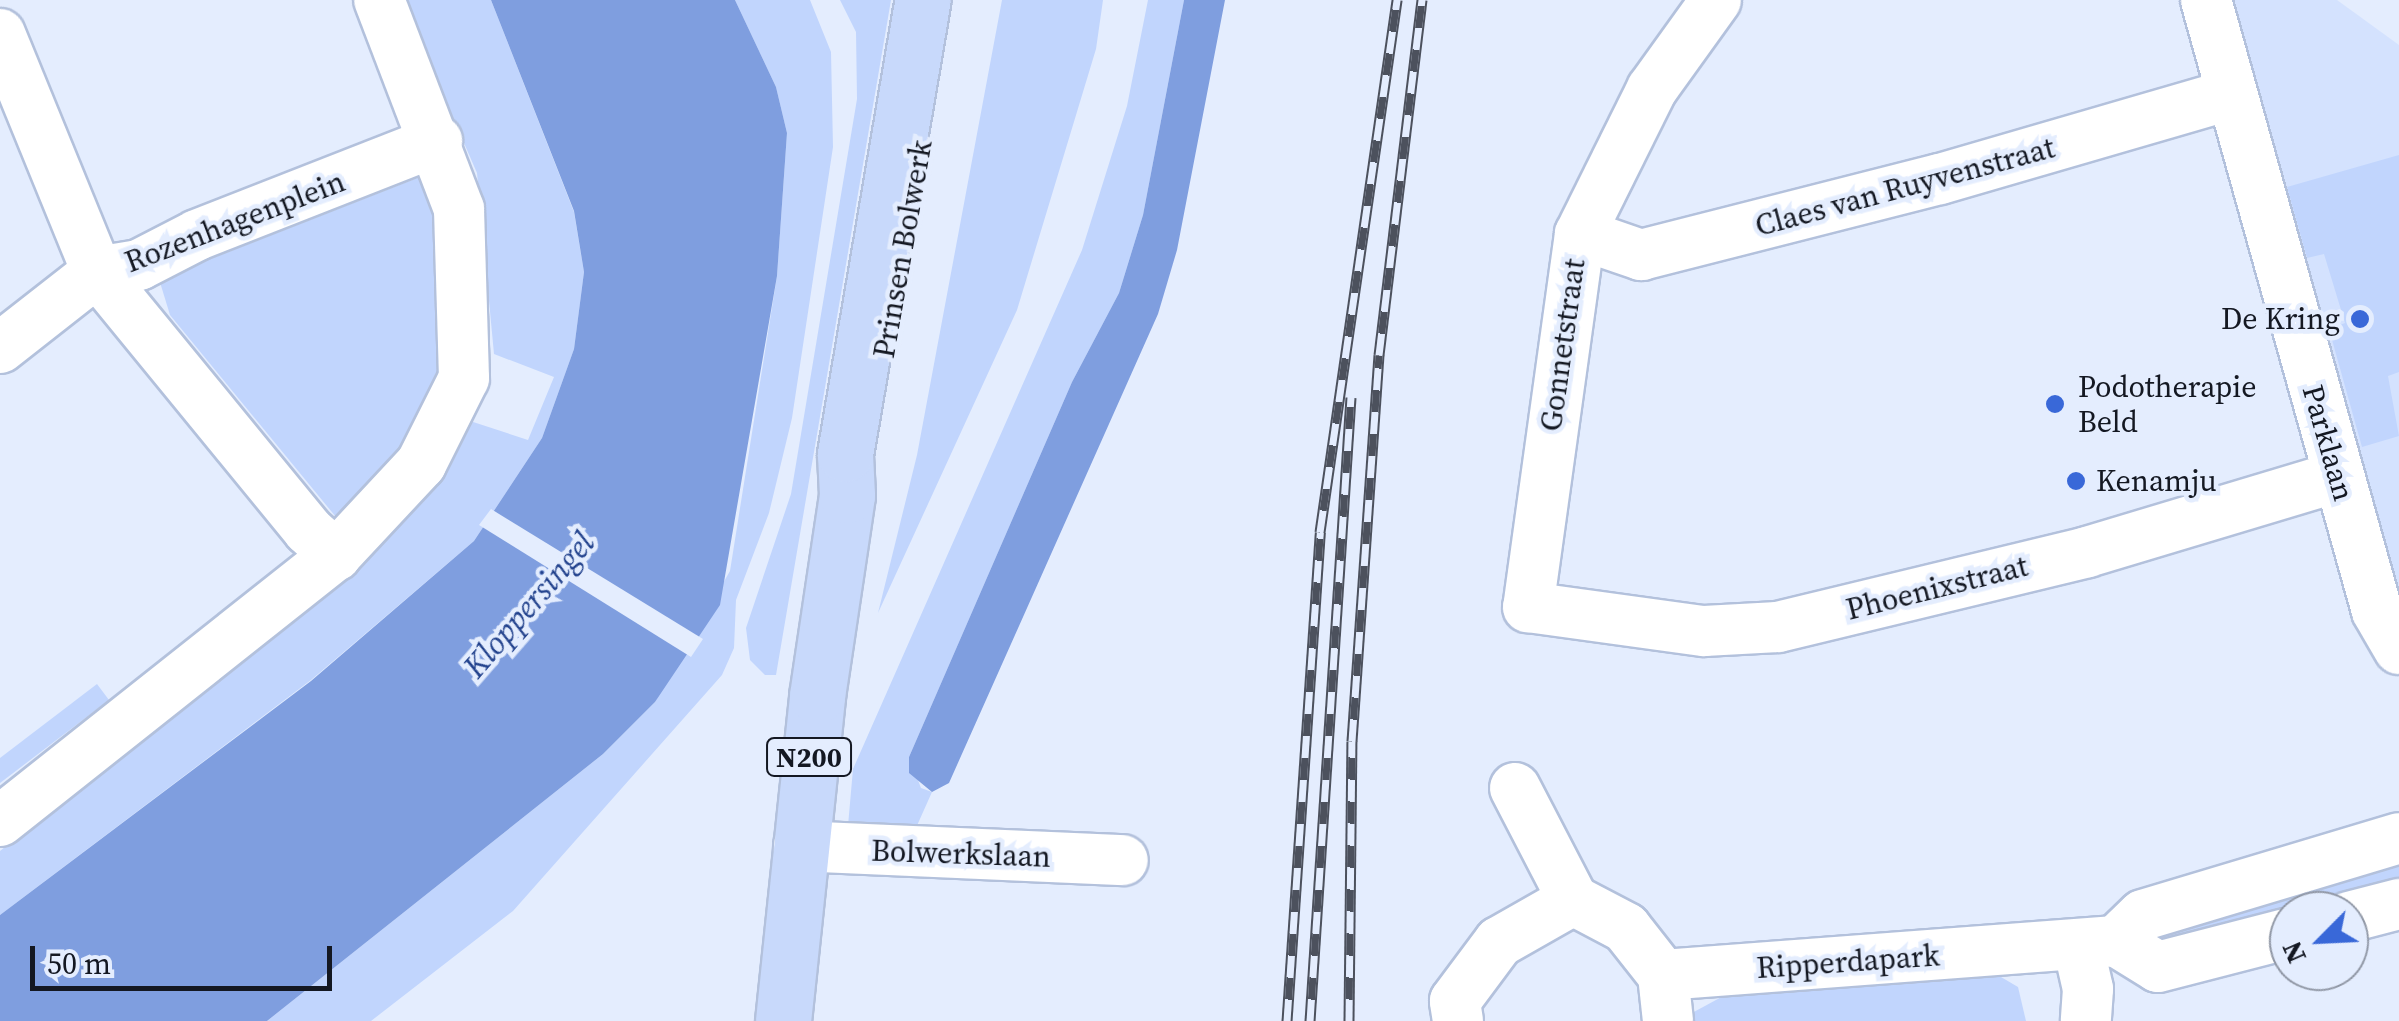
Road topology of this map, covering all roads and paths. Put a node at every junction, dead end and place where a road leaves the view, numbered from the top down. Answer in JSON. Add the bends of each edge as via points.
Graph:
{"nodes":[{"id":1,"x":379,"y":0,"type":"edge"},
{"id":2,"x":923,"y":0,"type":"edge"},
{"id":3,"x":950,"y":0,"type":"edge"},
{"id":4,"x":1716,"y":0,"type":"edge"},
{"id":5,"x":2206,"y":0,"type":"edge"},
{"id":6,"x":0,"y":34,"type":"edge"},
{"id":7,"x":2228,"y":96,"type":"junction"},
{"id":8,"x":437,"y":142,"type":"junction"},
{"id":9,"x":1580,"y":234,"type":"junction"},
{"id":10,"x":97,"y":272,"type":"junction"},
{"id":11,"x":0,"y":348,"type":"edge"},
{"id":12,"x":2338,"y":477,"type":"junction"},
{"id":13,"x":847,"y":495,"type":"junction"},
{"id":14,"x":336,"y":555,"type":"junction"},
{"id":15,"x":1528,"y":607,"type":"joint"},
{"id":16,"x":2399,"y":649,"type":"edge"},
{"id":17,"x":1514,"y":788,"type":"dead end"},
{"id":18,"x":0,"y":821,"type":"edge"},
{"id":19,"x":2399,"y":838,"type":"edge"},
{"id":20,"x":799,"y":846,"type":"junction"},
{"id":21,"x":1123,"y":860,"type":"dead end"},
{"id":22,"x":1573,"y":900,"type":"junction"},
{"id":23,"x":2399,"y":904,"type":"edge"},
{"id":24,"x":2369,"y":912,"type":"edge"},
{"id":25,"x":2269,"y":938,"type":"edge"},
{"id":26,"x":2097,"y":943,"type":"junction"},
{"id":27,"x":1666,"y":998,"type":"edge"},
{"id":28,"x":782,"y":1021,"type":"edge"},
{"id":29,"x":1458,"y":1021,"type":"edge"},
{"id":30,"x":2086,"y":1021,"type":"edge"}],
"edges":[{"from":1,"to":8,"type":"street"},
{"from":2,"to":13,"type":"main road","name":"Prinsen Bolwerk","number":"N200","via":[[845,454]]},
{"from":3,"to":13,"type":"main road","name":"Prinsen Bolwerk","number":"N200","via":[[866,456]]},
{"from":4,"to":9,"type":"street","name":"Gonnetstraat","via":[[1652,90]]},
{"from":5,"to":7,"type":"street","name":"Parklaan"},
{"from":6,"to":10,"type":"street"},
{"from":7,"to":9,"type":"street","name":"Claes van Ruyvenstraat","via":[[1940,179],[1641,254]]},
{"from":7,"to":12,"type":"street","name":"Parklaan"},
{"from":8,"to":10,"type":"street","name":"Rozenhagenplein","via":[[197,234],[140,265]]},
{"from":8,"to":14,"type":"street","via":[[460,209],[464,378],[421,464]]},
{"from":9,"to":15,"type":"street","name":"Gonnetstraat"},
{"from":10,"to":11,"type":"street"},
{"from":10,"to":14,"type":"street","name":"Rozenhagenplein","via":[[308,530]]},
{"from":12,"to":15,"type":"street","name":"Phoenixstraat","via":[[2088,552],[1778,626],[1704,631]]},
{"from":12,"to":16,"type":"street","name":"Parklaan","via":[[2377,612]]},
{"from":13,"to":20,"type":"main road","name":"Prinsen Bolwerk","number":"N200"},
{"from":14,"to":18,"type":"street"},
{"from":17,"to":22,"type":"street"},
{"from":19,"to":26,"type":"street","via":[[2143,915]]},
{"from":20,"to":21,"type":"street","name":"Bolwerkslaan"},
{"from":20,"to":28,"type":"main road","name":"Prinsen Bolwerk","number":"N200"},
{"from":22,"to":27,"type":"street","via":[[1626,928]]},
{"from":22,"to":29,"type":"street","via":[[1499,942],[1455,1001]]},
{"from":23,"to":24,"type":"street"},
{"from":25,"to":26,"type":"street","via":[[2158,966]]},
{"from":26,"to":27,"type":"street","name":"Ripperdapark"},
{"from":26,"to":30,"type":"street"}]}
